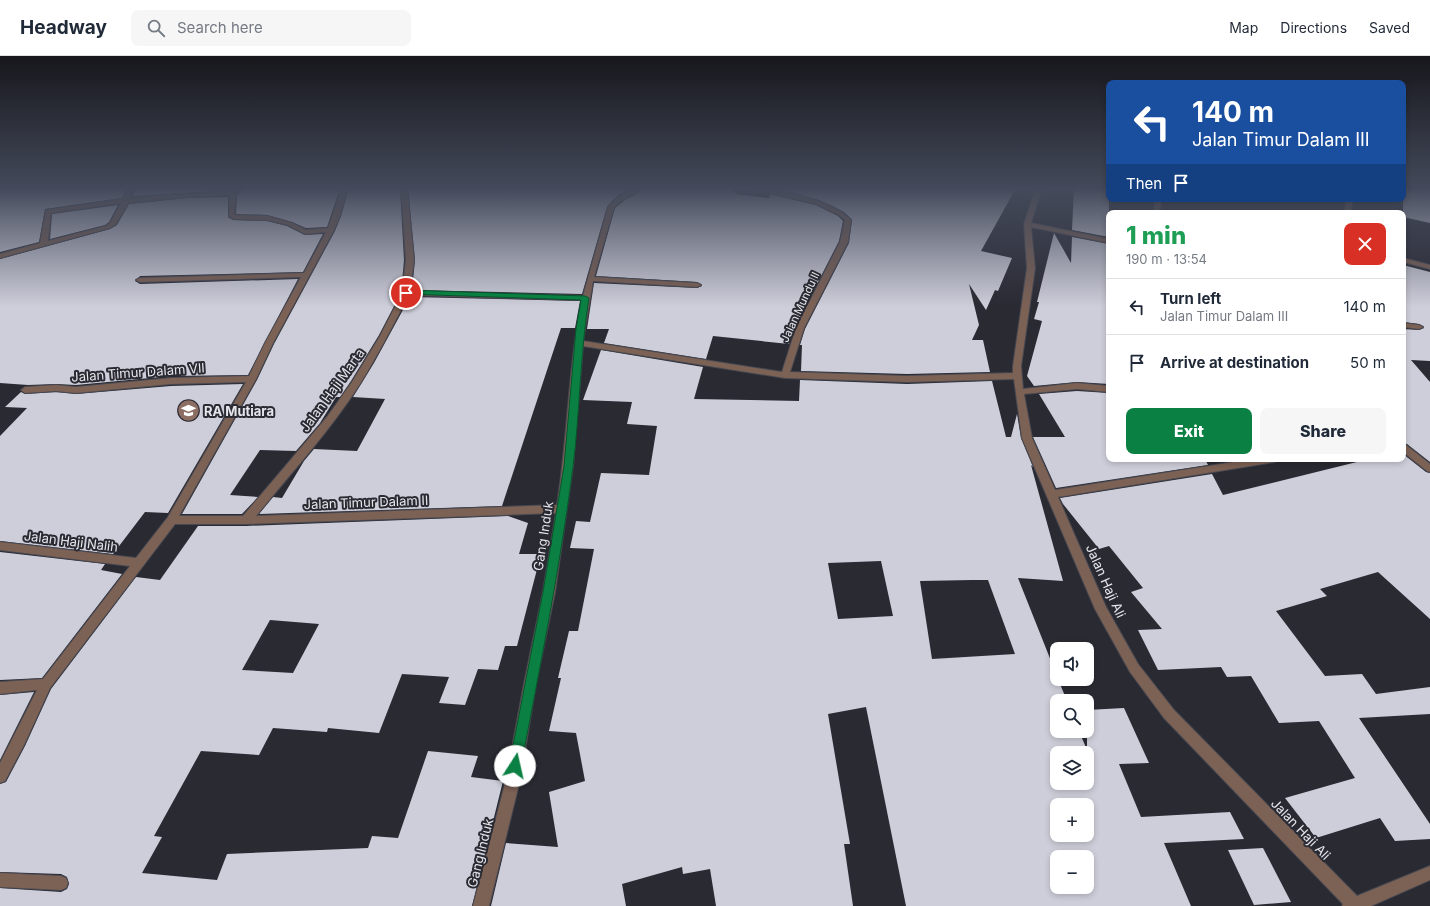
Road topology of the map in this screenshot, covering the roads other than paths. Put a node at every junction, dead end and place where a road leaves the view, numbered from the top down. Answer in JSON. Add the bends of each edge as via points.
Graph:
{"nodes":[{"id":1,"x":46,"y":228,"type":"edge"},
{"id":2,"x":105,"y":228,"type":"edge"},
{"id":3,"x":296,"y":228,"type":"edge"},
{"id":4,"x":407,"y":228,"type":"edge"},
{"id":5,"x":604,"y":228,"type":"edge"},
{"id":6,"x":847,"y":228,"type":"edge"},
{"id":7,"x":1027,"y":228,"type":"edge"},
{"id":8,"x":1045,"y":228,"type":"edge"},
{"id":9,"x":331,"y":230,"type":"joint"},
{"id":10,"x":1106,"y":240,"type":"edge"},
{"id":11,"x":44,"y":243,"type":"junction"},
{"id":12,"x":0,"y":256,"type":"edge"},
{"id":13,"x":1406,"y":261,"type":"edge"},
{"id":14,"x":1430,"y":267,"type":"edge"},
{"id":15,"x":307,"y":275,"type":"junction"},
{"id":16,"x":140,"y":280,"type":"dead end"},
{"id":17,"x":590,"y":280,"type":"junction"},
{"id":18,"x":697,"y":285,"type":"dead end"},
{"id":19,"x":406,"y":293,"type":"junction"},
{"id":20,"x":585,"y":298,"type":"junction"},
{"id":21,"x":1406,"y":325,"type":"edge"},
{"id":22,"x":1419,"y":327,"type":"dead end"},
{"id":23,"x":579,"y":343,"type":"junction"},
{"id":24,"x":785,"y":375,"type":"junction"},
{"id":25,"x":1017,"y":376,"type":"junction"},
{"id":26,"x":252,"y":379,"type":"junction"},
{"id":27,"x":1106,"y":388,"type":"edge"},
{"id":28,"x":25,"y":390,"type":"dead end"},
{"id":29,"x":1019,"y":392,"type":"junction"},
{"id":30,"x":1406,"y":449,"type":"edge"},
{"id":31,"x":1256,"y":462,"type":"edge"},
{"id":32,"x":1430,"y":469,"type":"edge"},
{"id":33,"x":1052,"y":494,"type":"junction"},
{"id":34,"x":562,"y":509,"type":"junction"},
{"id":35,"x":172,"y":520,"type":"junction"},
{"id":36,"x":246,"y":520,"type":"junction"},
{"id":37,"x":0,"y":546,"type":"edge"},
{"id":38,"x":139,"y":564,"type":"junction"},
{"id":39,"x":46,"y":684,"type":"junction"},
{"id":40,"x":0,"y":688,"type":"edge"},
{"id":41,"x":0,"y":776,"type":"edge"},
{"id":42,"x":1430,"y":873,"type":"edge"},
{"id":43,"x":0,"y":880,"type":"edge"},
{"id":44,"x":61,"y":883,"type":"dead end"},
{"id":45,"x":480,"y":906,"type":"edge"},
{"id":46,"x":1353,"y":906,"type":"edge"}],
"edges":[{"from":1,"to":11,"type":"street"},
{"from":2,"to":11,"type":"street"},
{"from":3,"to":9,"type":"street","via":[[304,232]]},
{"from":4,"to":19,"type":"street","name":"Jalan Haji Marta","via":[[410,260]]},
{"from":5,"to":17,"type":"street","name":"Gang Induk"},
{"from":6,"to":24,"type":"street","name":"Jalan Mundu II","via":[[844,242],[800,328]]},
{"from":7,"to":25,"type":"street","name":"Jalan Haji Ali","via":[[1031,268]]},
{"from":8,"to":10,"type":"street"},
{"from":9,"to":15,"type":"street"},
{"from":11,"to":12,"type":"street"},
{"from":13,"to":14,"type":"street"},
{"from":15,"to":16,"type":"street"},
{"from":15,"to":26,"type":"street"},
{"from":17,"to":18,"type":"street"},
{"from":17,"to":20,"type":"street","name":"Gang Induk"},
{"from":19,"to":20,"type":"street"},
{"from":19,"to":36,"type":"street","name":"Jalan Haji Marta","via":[[356,383],[330,419]]},
{"from":20,"to":23,"type":"street","name":"Gang Induk"},
{"from":21,"to":22,"type":"street"},
{"from":23,"to":24,"type":"street"},
{"from":23,"to":34,"type":"street","name":"Gang Induk"},
{"from":24,"to":25,"type":"street","via":[[907,379]]},
{"from":25,"to":29,"type":"street","name":"Jalan Haji Ali"},
{"from":26,"to":28,"type":"street","name":"Jalan Timur Dalam VII","via":[[171,381],[76,390]]},
{"from":26,"to":35,"type":"street"},
{"from":27,"to":29,"type":"street","via":[[1077,386]]},
{"from":29,"to":33,"type":"street","name":"Jalan Haji Ali","via":[[1027,438]]},
{"from":30,"to":32,"type":"street"},
{"from":31,"to":33,"type":"street"},
{"from":33,"to":46,"type":"street","name":"Jalan Haji Ali","via":[[1101,609],[1134,668],[1169,714]]},
{"from":34,"to":36,"type":"street","name":"Jalan Timur Dalam II"},
{"from":34,"to":45,"type":"street","name":"Gang Induk","via":[[513,780]]},
{"from":35,"to":36,"type":"street","name":"Jalan Timur Dalam II"},
{"from":35,"to":38,"type":"street"},
{"from":37,"to":38,"type":"street","name":"Jalan Haji Nalih"},
{"from":38,"to":39,"type":"street"},
{"from":39,"to":40,"type":"street"},
{"from":39,"to":41,"type":"street"},
{"from":42,"to":46,"type":"street"},
{"from":43,"to":44,"type":"street"}]}
